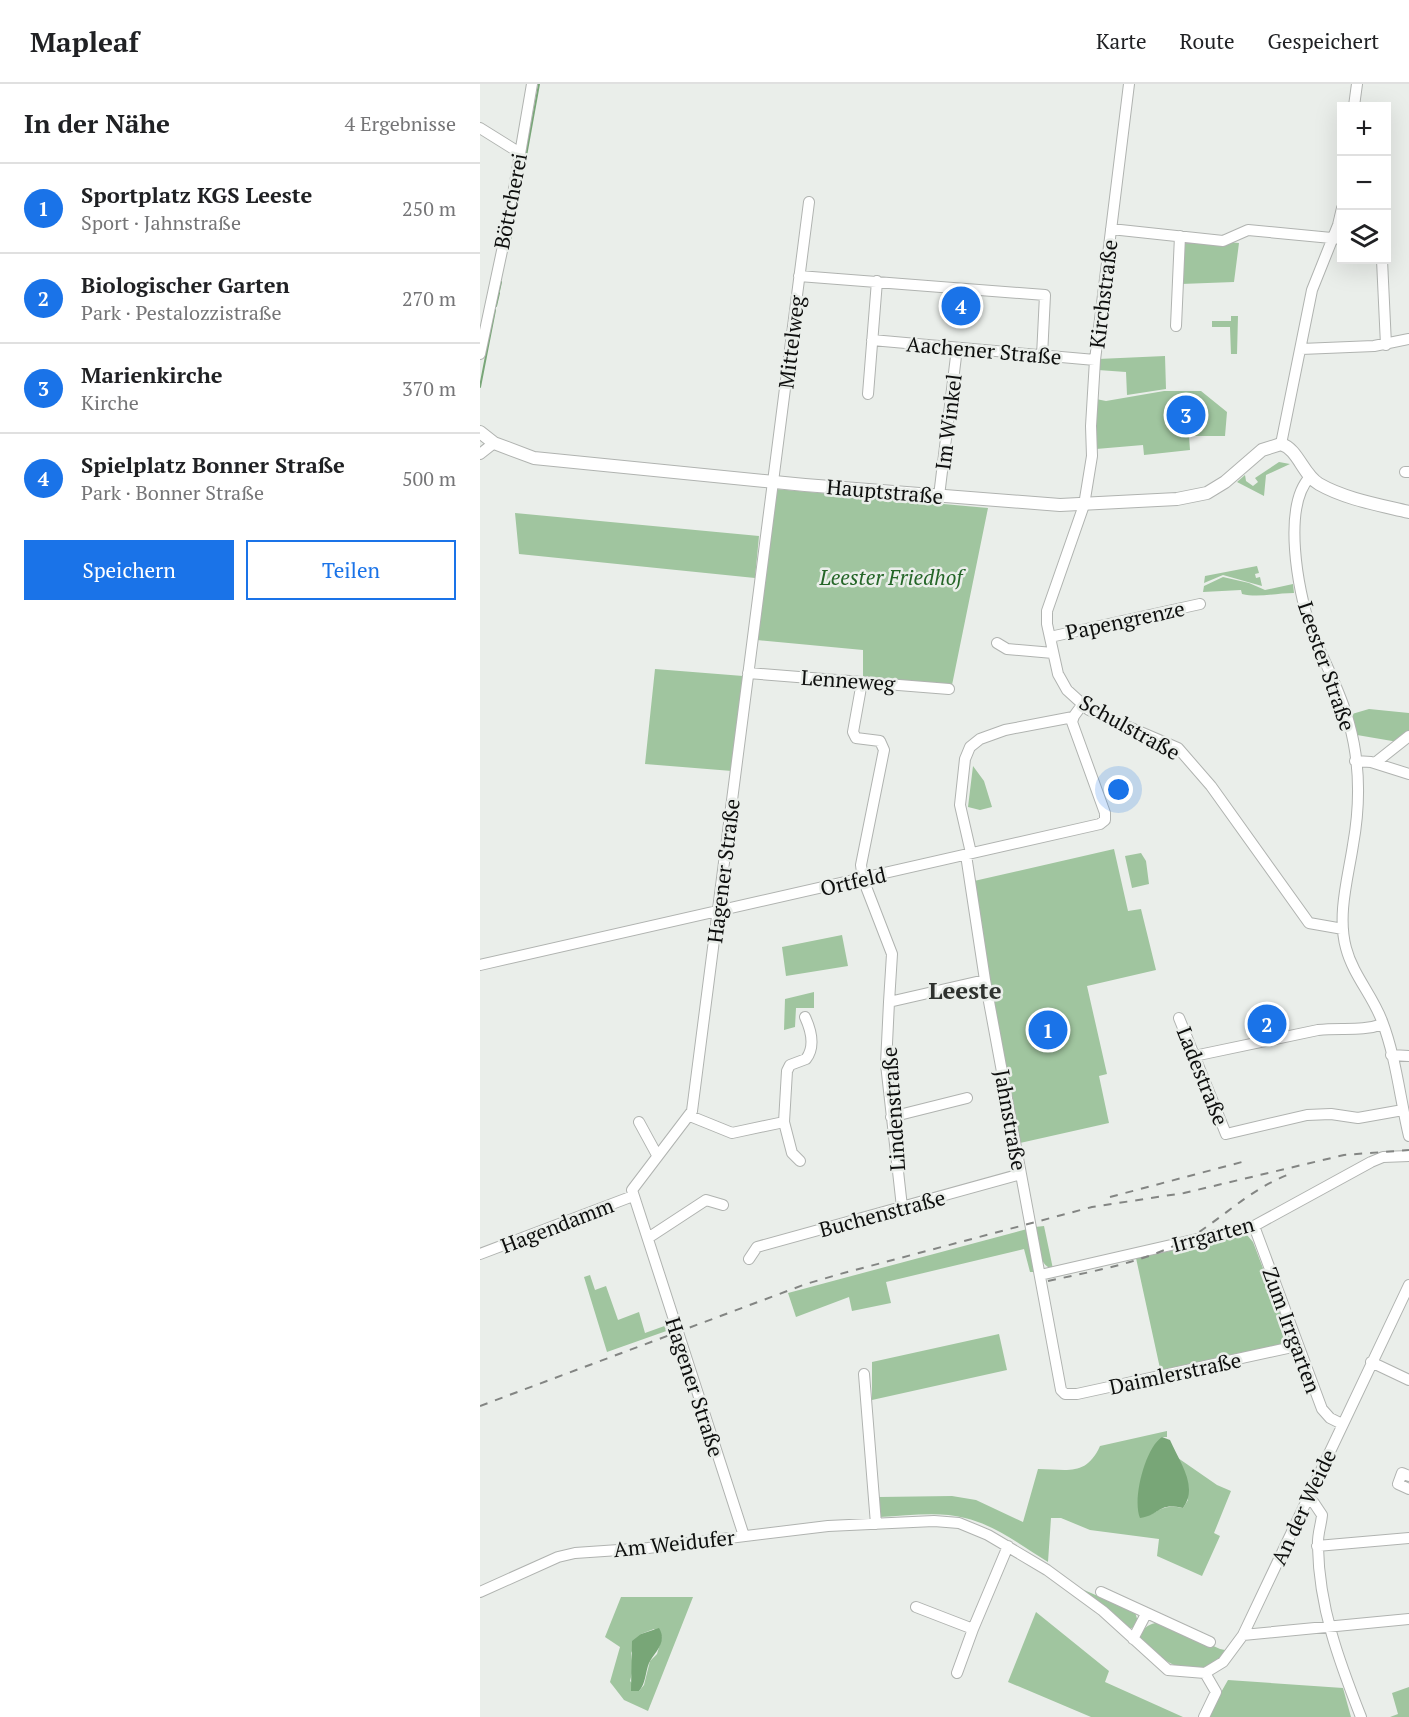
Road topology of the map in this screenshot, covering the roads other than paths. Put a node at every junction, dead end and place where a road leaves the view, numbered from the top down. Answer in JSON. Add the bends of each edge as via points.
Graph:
{"nodes":[{"id":1,"x":532,"y":84,"type":"edge"},
{"id":2,"x":1129,"y":84,"type":"edge"},
{"id":3,"x":1357,"y":84,"type":"edge"},
{"id":4,"x":1355,"y":102,"type":"edge"},
{"id":5,"x":480,"y":128,"type":"edge"},
{"id":6,"x":520,"y":153,"type":"junction"},
{"id":7,"x":809,"y":202,"type":"dead end"},
{"id":8,"x":1111,"y":229,"type":"junction"},
{"id":9,"x":1180,"y":236,"type":"junction"},
{"id":10,"x":1337,"y":239,"type":"edge"},
{"id":11,"x":1382,"y":264,"type":"edge"},
{"id":12,"x":800,"y":276,"type":"junction"},
{"id":13,"x":877,"y":281,"type":"junction"},
{"id":14,"x":1176,"y":326,"type":"dead end"},
{"id":15,"x":1409,"y":339,"type":"edge"},
{"id":16,"x":872,"y":340,"type":"junction"},
{"id":17,"x":1386,"y":345,"type":"junction"},
{"id":18,"x":957,"y":348,"type":"junction"},
{"id":19,"x":1301,"y":349,"type":"junction"},
{"id":20,"x":480,"y":354,"type":"edge"},
{"id":21,"x":1042,"y":356,"type":"junction"},
{"id":22,"x":1095,"y":360,"type":"junction"},
{"id":23,"x":868,"y":394,"type":"dead end"},
{"id":24,"x":480,"y":432,"type":"edge"},
{"id":25,"x":494,"y":443,"type":"junction"},
{"id":26,"x":1281,"y":444,"type":"junction"},
{"id":27,"x":480,"y":454,"type":"edge"},
{"id":28,"x":1310,"y":477,"type":"junction"},
{"id":29,"x":773,"y":482,"type":"junction"},
{"id":30,"x":939,"y":496,"type":"junction"},
{"id":31,"x":1084,"y":505,"type":"junction"},
{"id":32,"x":1409,"y":512,"type":"edge"},
{"id":33,"x":1200,"y":604,"type":"dead end"},
{"id":34,"x":1050,"y":637,"type":"junction"},
{"id":35,"x":997,"y":643,"type":"dead end"},
{"id":36,"x":1053,"y":653,"type":"junction"},
{"id":37,"x":748,"y":673,"type":"junction"},
{"id":38,"x":862,"y":682,"type":"junction"},
{"id":39,"x":948,"y":688,"type":"dead end"},
{"id":40,"x":1082,"y":705,"type":"junction"},
{"id":41,"x":1073,"y":717,"type":"junction"},
{"id":42,"x":1409,"y":736,"type":"edge"},
{"id":43,"x":1355,"y":761,"type":"junction"},
{"id":44,"x":1375,"y":763,"type":"junction"},
{"id":45,"x":1409,"y":774,"type":"edge"},
{"id":46,"x":969,"y":854,"type":"junction"},
{"id":47,"x":863,"y":879,"type":"junction"},
{"id":48,"x":718,"y":912,"type":"junction"},
{"id":49,"x":1343,"y":929,"type":"junction"},
{"id":50,"x":480,"y":965,"type":"edge"},
{"id":51,"x":985,"y":980,"type":"junction"},
{"id":52,"x":889,"y":1002,"type":"junction"},
{"id":53,"x":805,"y":1017,"type":"dead end"},
{"id":54,"x":1179,"y":1017,"type":"dead end"},
{"id":55,"x":1383,"y":1024,"type":"junction"},
{"id":56,"x":1391,"y":1055,"type":"junction"},
{"id":57,"x":1194,"y":1056,"type":"junction"},
{"id":58,"x":1409,"y":1056,"type":"edge"},
{"id":59,"x":967,"y":1098,"type":"dead end"},
{"id":60,"x":1403,"y":1110,"type":"junction"},
{"id":61,"x":690,"y":1116,"type":"junction"},
{"id":62,"x":891,"y":1117,"type":"junction"},
{"id":63,"x":639,"y":1122,"type":"dead end"},
{"id":64,"x":784,"y":1122,"type":"junction"},
{"id":65,"x":1409,"y":1136,"type":"edge"},
{"id":66,"x":657,"y":1155,"type":"junction"},
{"id":67,"x":1409,"y":1156,"type":"edge"},
{"id":68,"x":800,"y":1161,"type":"dead end"},
{"id":69,"x":1022,"y":1174,"type":"junction"},
{"id":70,"x":633,"y":1196,"type":"junction"},
{"id":71,"x":723,"y":1205,"type":"dead end"},
{"id":72,"x":902,"y":1207,"type":"junction"},
{"id":73,"x":1254,"y":1226,"type":"junction"},
{"id":74,"x":648,"y":1238,"type":"junction"},
{"id":75,"x":480,"y":1254,"type":"edge"},
{"id":76,"x":749,"y":1259,"type":"dead end"},
{"id":77,"x":1040,"y":1275,"type":"junction"},
{"id":78,"x":1409,"y":1285,"type":"edge"},
{"id":79,"x":1297,"y":1346,"type":"junction"},
{"id":80,"x":1371,"y":1362,"type":"junction"},
{"id":81,"x":864,"y":1374,"type":"dead end"},
{"id":82,"x":1409,"y":1380,"type":"edge"},
{"id":83,"x":1060,"y":1384,"type":"joint"},
{"id":84,"x":1342,"y":1424,"type":"junction"},
{"id":85,"x":1409,"y":1476,"type":"edge"},
{"id":86,"x":1409,"y":1489,"type":"edge"},
{"id":87,"x":1307,"y":1500,"type":"junction"},
{"id":88,"x":876,"y":1524,"type":"junction"},
{"id":89,"x":744,"y":1536,"type":"junction"},
{"id":90,"x":1409,"y":1538,"type":"edge"},
{"id":91,"x":1317,"y":1545,"type":"junction"},
{"id":92,"x":1008,"y":1546,"type":"junction"},
{"id":93,"x":480,"y":1592,"type":"edge"},
{"id":94,"x":1101,"y":1592,"type":"dead end"},
{"id":95,"x":916,"y":1607,"type":"dead end"},
{"id":96,"x":1146,"y":1614,"type":"junction"},
{"id":97,"x":1409,"y":1619,"type":"edge"},
{"id":98,"x":1329,"y":1627,"type":"junction"},
{"id":99,"x":973,"y":1629,"type":"junction"},
{"id":100,"x":1243,"y":1635,"type":"junction"},
{"id":101,"x":1133,"y":1639,"type":"junction"},
{"id":102,"x":1210,"y":1642,"type":"dead end"},
{"id":103,"x":957,"y":1673,"type":"dead end"},
{"id":104,"x":1205,"y":1673,"type":"junction"},
{"id":105,"x":1204,"y":1717,"type":"edge"},
{"id":106,"x":1360,"y":1717,"type":"edge"}],
"edges":[{"from":1,"to":6,"type":"street","name":"Böttcherei"},
{"from":2,"to":8,"type":"street","name":"Kirchstraße"},
{"from":3,"to":4,"type":"street"},
{"from":5,"to":6,"type":"street"},
{"from":6,"to":20,"type":"street","name":"Böttcherei"},
{"from":7,"to":12,"type":"street","name":"Mittelweg"},
{"from":8,"to":9,"type":"street"},
{"from":8,"to":22,"type":"street","name":"Kirchstraße"},
{"from":9,"to":10,"type":"street","via":[[1225,241],[1248,230]]},
{"from":9,"to":14,"type":"street"},
{"from":10,"to":19,"type":"street","via":[[1312,290]]},
{"from":11,"to":17,"type":"street"},
{"from":12,"to":13,"type":"street"},
{"from":12,"to":29,"type":"street","name":"Mittelweg"},
{"from":13,"to":16,"type":"street"},
{"from":13,"to":21,"type":"street","via":[[1045,295]]},
{"from":15,"to":17,"type":"street"},
{"from":16,"to":18,"type":"street","name":"Aachener Straße"},
{"from":16,"to":23,"type":"street"},
{"from":17,"to":19,"type":"street"},
{"from":18,"to":21,"type":"street","name":"Aachener Straße"},
{"from":18,"to":30,"type":"street","name":"Im Winkel"},
{"from":19,"to":26,"type":"street"},
{"from":21,"to":22,"type":"street","name":"Aachener Straße"},
{"from":22,"to":31,"type":"street","name":"Kirchstraße","via":[[1092,456]]},
{"from":24,"to":25,"type":"main road","name":"Hauptstraße"},
{"from":25,"to":27,"type":"street"},
{"from":25,"to":29,"type":"main road","name":"Hauptstraße","via":[[534,458]]},
{"from":26,"to":28,"type":"main road","via":[[1292,451]]},
{"from":26,"to":31,"type":"main road","name":"Hauptstraße","via":[[1262,450],[1207,493],[1177,499]]},
{"from":28,"to":32,"type":"main road","via":[[1329,489]]},
{"from":28,"to":43,"type":"street","name":"Leester Straße","via":[[1297,499],[1294,531],[1299,570],[1310,627],[1350,724]]},
{"from":29,"to":30,"type":"main road","name":"Hauptstraße"},
{"from":29,"to":37,"type":"street","name":"Hagener Straße"},
{"from":30,"to":31,"type":"main road","name":"Hauptstraße"},
{"from":31,"to":34,"type":"street","name":"Schulstraße","via":[[1049,601]]},
{"from":33,"to":34,"type":"street","name":"Papengrenze"},
{"from":34,"to":36,"type":"street","name":"Schulstraße"},
{"from":35,"to":36,"type":"street","via":[[1007,649]]},
{"from":36,"to":40,"type":"street","name":"Schulstraße","via":[[1061,681]]},
{"from":37,"to":38,"type":"street","name":"Lenneweg"},
{"from":37,"to":48,"type":"street","name":"Hagener Straße"},
{"from":38,"to":39,"type":"street","name":"Lenneweg"},
{"from":38,"to":47,"type":"street","via":[[853,732],[856,738],[880,741],[884,750],[861,865]]},
{"from":40,"to":41,"type":"street"},
{"from":40,"to":49,"type":"street","name":"Schulstraße","via":[[1178,748],[1211,786],[1309,923]]},
{"from":41,"to":46,"type":"street","name":"Jahnstraße","via":[[1005,730],[970,747],[960,804]]},
{"from":41,"to":46,"type":"street","name":"Ortfeld","via":[[1073,728],[1105,820]]},
{"from":42,"to":44,"type":"street"},
{"from":43,"to":44,"type":"street"},
{"from":43,"to":49,"type":"street","name":"Leester Straße","via":[[1357,818]]},
{"from":44,"to":45,"type":"street"},
{"from":46,"to":47,"type":"street","name":"Ortfeld"},
{"from":46,"to":51,"type":"street","name":"Jahnstraße"},
{"from":47,"to":48,"type":"street","name":"Ortfeld"},
{"from":47,"to":52,"type":"street","name":"Lindenstraße","via":[[892,954]]},
{"from":48,"to":50,"type":"street","name":"Ortfeld"},
{"from":48,"to":61,"type":"street","name":"Hagener Straße"},
{"from":49,"to":55,"type":"street","name":"Leester Straße","via":[[1353,966]]},
{"from":51,"to":52,"type":"street"},
{"from":51,"to":69,"type":"street","name":"Jahnstraße"},
{"from":52,"to":62,"type":"street","name":"Lindenstraße","via":[[886,1064]]},
{"from":53,"to":64,"type":"street","via":[[811,1029],[812,1046],[806,1059],[790,1065],[787,1071]]},
{"from":54,"to":57,"type":"street","name":"Ladestraße"},
{"from":55,"to":56,"type":"street","name":"Leester Straße"},
{"from":55,"to":57,"type":"street","via":[[1366,1030],[1318,1030]]},
{"from":56,"to":58,"type":"street"},
{"from":56,"to":60,"type":"street","name":"Leester Straße"},
{"from":57,"to":60,"type":"street","name":"Ladestraße","via":[[1226,1134],[1307,1115],[1358,1118]]},
{"from":59,"to":62,"type":"street"},
{"from":60,"to":65,"type":"street","name":"Leester Straße"},
{"from":61,"to":64,"type":"street","via":[[732,1133]]},
{"from":61,"to":66,"type":"street"},
{"from":62,"to":72,"type":"street","name":"Lindenstraße"},
{"from":63,"to":66,"type":"street"},
{"from":64,"to":68,"type":"street","via":[[792,1153]]},
{"from":66,"to":70,"type":"street","via":[[635,1182]]},
{"from":67,"to":73,"type":"street","name":"Irrgarten","via":[[1383,1157],[1371,1162]]},
{"from":69,"to":72,"type":"street","name":"Buchenstraße"},
{"from":69,"to":77,"type":"street","name":"Jahnstraße"},
{"from":70,"to":74,"type":"street","name":"Hagener Straße"},
{"from":70,"to":75,"type":"street","name":"Hagendamm"},
{"from":71,"to":74,"type":"street","via":[[706,1200]]},
{"from":72,"to":76,"type":"street","name":"Buchenstraße","via":[[757,1247]]},
{"from":73,"to":77,"type":"street","name":"Irrgarten"},
{"from":73,"to":79,"type":"street","name":"Zum Irrgarten"},
{"from":74,"to":89,"type":"street","name":"Hagener Straße"},
{"from":77,"to":83,"type":"street","name":"Jahnstraße"},
{"from":78,"to":80,"type":"street","name":"An der Weide"},
{"from":79,"to":83,"type":"street","name":"Daimlerstraße","via":[[1072,1395],[1061,1390]]},
{"from":79,"to":84,"type":"street","name":"Zum Irrgarten","via":[[1322,1409]]},
{"from":80,"to":82,"type":"street"},
{"from":80,"to":84,"type":"street","name":"An der Weide"},
{"from":81,"to":88,"type":"street"},
{"from":84,"to":87,"type":"street","name":"An der Weide"},
{"from":85,"to":86,"type":"street","via":[[1402,1473],[1398,1484]]},
{"from":87,"to":91,"type":"street","via":[[1322,1515]]},
{"from":87,"to":100,"type":"street","name":"An der Weide"},
{"from":88,"to":89,"type":"street","name":"Am Weidufer"},
{"from":88,"to":92,"type":"street","name":"Am Weidufer","via":[[959,1523]]},
{"from":89,"to":93,"type":"street","name":"Am Weidufer","via":[[576,1552]]},
{"from":90,"to":91,"type":"street"},
{"from":91,"to":98,"type":"street","via":[[1322,1600]]},
{"from":92,"to":99,"type":"street"},
{"from":92,"to":101,"type":"street","name":"Am Weidufer","via":[[1047,1569]]},
{"from":94,"to":96,"type":"street"},
{"from":95,"to":99,"type":"street"},
{"from":96,"to":101,"type":"street"},
{"from":96,"to":102,"type":"street"},
{"from":97,"to":98,"type":"street"},
{"from":98,"to":100,"type":"street"},
{"from":98,"to":106,"type":"street"},
{"from":99,"to":103,"type":"street"},
{"from":100,"to":104,"type":"street","name":"An der Weide","via":[[1223,1662]]},
{"from":101,"to":104,"type":"street","name":"Am Weidufer","via":[[1168,1670]]},
{"from":104,"to":105,"type":"street","via":[[1216,1692]]}]}
